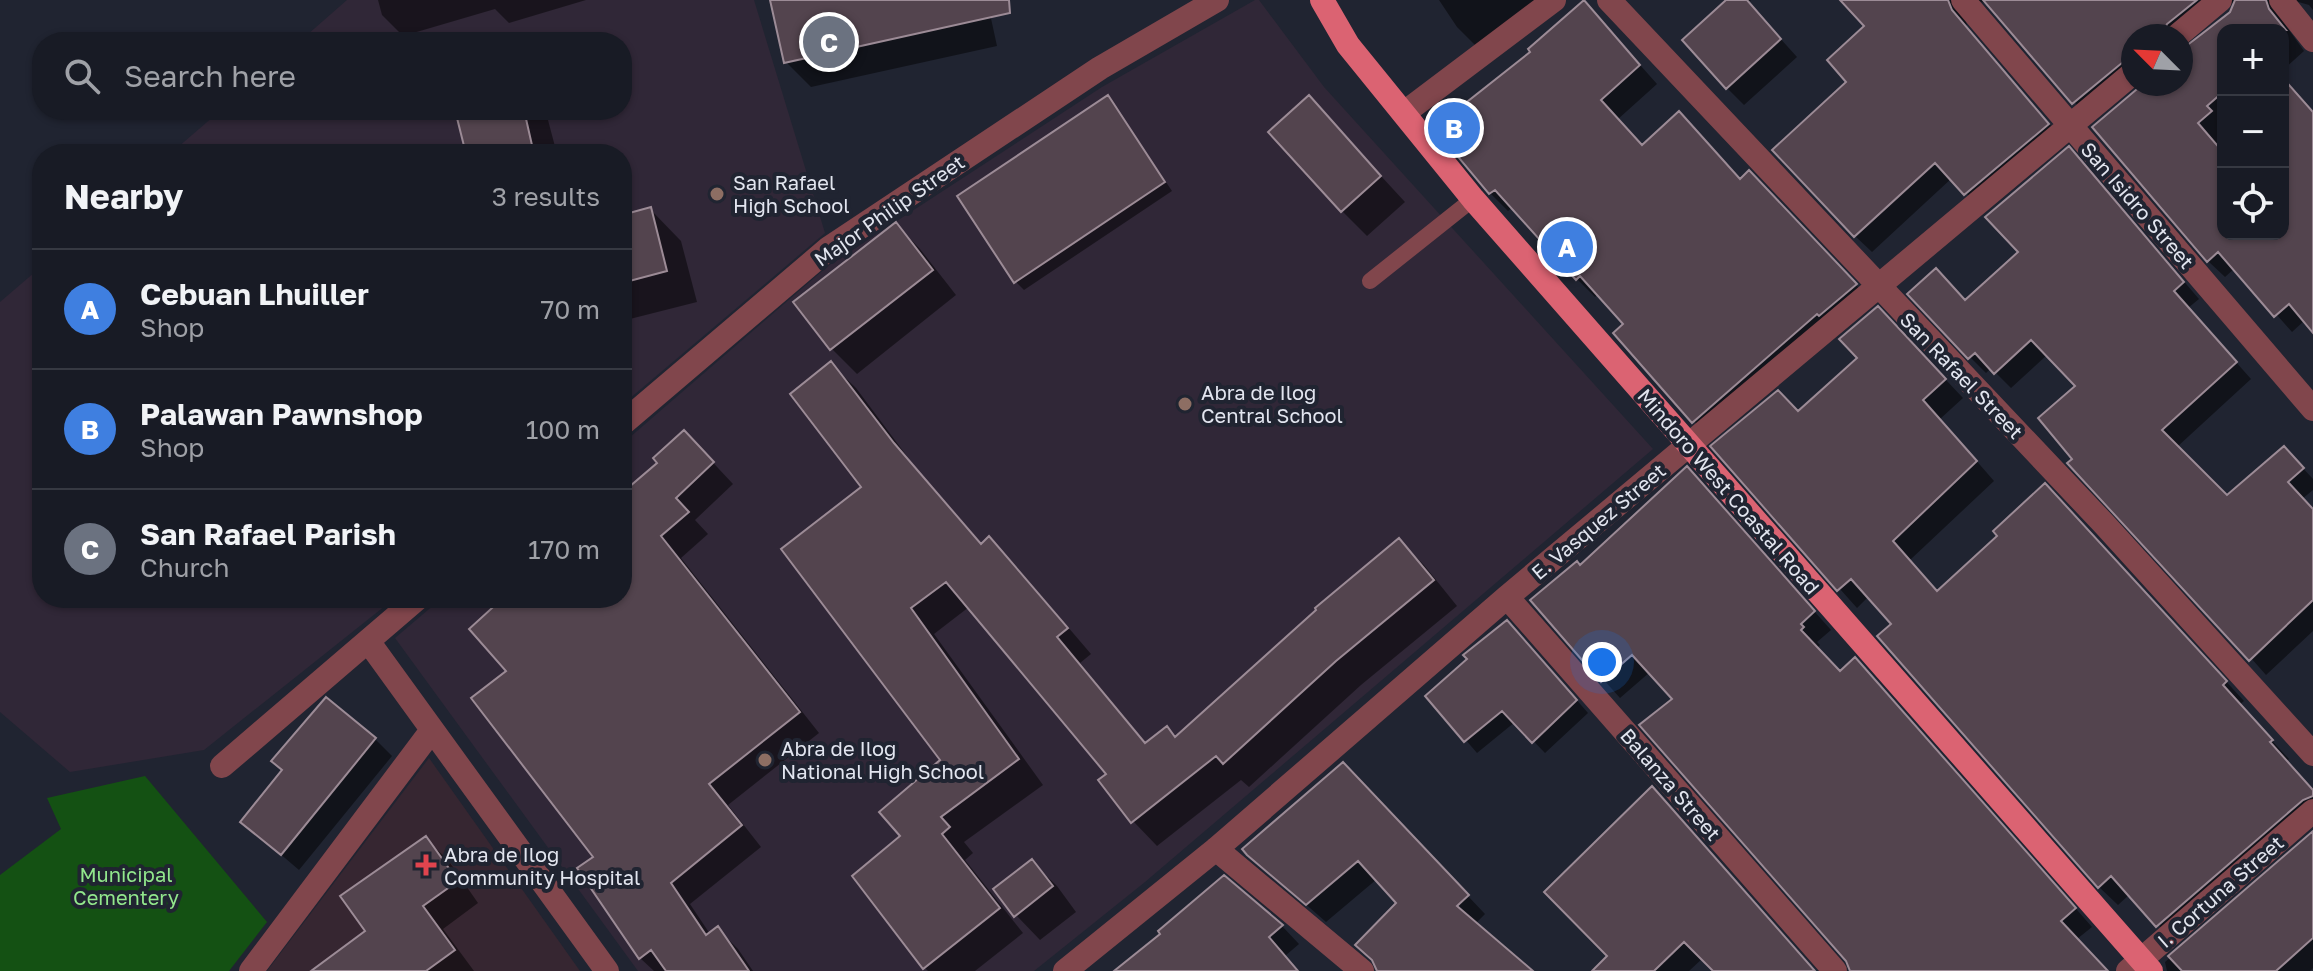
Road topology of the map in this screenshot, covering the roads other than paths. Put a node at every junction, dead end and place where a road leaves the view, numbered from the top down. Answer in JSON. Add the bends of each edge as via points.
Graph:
{"nodes":[{"id":1,"x":1217,"y":0,"type":"edge"},
{"id":2,"x":1322,"y":0,"type":"edge"},
{"id":3,"x":1554,"y":0,"type":"edge"},
{"id":4,"x":1609,"y":0,"type":"edge"},
{"id":5,"x":1963,"y":0,"type":"edge"},
{"id":6,"x":2220,"y":0,"type":"edge"},
{"id":7,"x":2281,"y":0,"type":"edge"},
{"id":8,"x":2191,"y":24,"type":"edge"},
{"id":9,"x":2313,"y":40,"type":"edge"},
{"id":10,"x":2121,"y":83,"type":"edge"},
{"id":11,"x":1404,"y":113,"type":"junction"},
{"id":12,"x":2070,"y":126,"type":"junction"},
{"id":13,"x":1473,"y":199,"type":"junction"},
{"id":14,"x":1370,"y":281,"type":"dead end"},
{"id":15,"x":1878,"y":287,"type":"junction"},
{"id":16,"x":2313,"y":409,"type":"edge"},
{"id":17,"x":632,"y":415,"type":"edge"},
{"id":18,"x":1689,"y":445,"type":"junction"},
{"id":19,"x":1507,"y":597,"type":"junction"},
{"id":20,"x":406,"y":608,"type":"edge"},
{"id":21,"x":368,"y":641,"type":"junction"},
{"id":22,"x":432,"y":730,"type":"junction"},
{"id":23,"x":2313,"y":754,"type":"edge"},
{"id":24,"x":222,"y":766,"type":"dead end"},
{"id":25,"x":2313,"y":811,"type":"edge"},
{"id":26,"x":1216,"y":849,"type":"junction"},
{"id":27,"x":2140,"y":967,"type":"edge"},
{"id":28,"x":251,"y":971,"type":"edge"},
{"id":29,"x":607,"y":971,"type":"edge"},
{"id":30,"x":1065,"y":971,"type":"edge"},
{"id":31,"x":1362,"y":971,"type":"edge"},
{"id":32,"x":1835,"y":971,"type":"edge"}],
"edges":[{"from":1,"to":17,"type":"street","name":"Major Philip Street","via":[[1100,68],[829,248]]},
{"from":2,"to":11,"type":"main road","name":"Mindoro West Coastal Road","via":[[1348,45]]},
{"from":3,"to":11,"type":"street"},
{"from":4,"to":15,"type":"street","name":"San Rafael Street"},
{"from":5,"to":12,"type":"street","name":"San Isidro Street"},
{"from":6,"to":8,"type":"street"},
{"from":7,"to":9,"type":"street"},
{"from":10,"to":12,"type":"street","name":"E. Vasquez Street"},
{"from":11,"to":13,"type":"main road","name":"Mindoro West Coastal Road"},
{"from":12,"to":15,"type":"street","name":"E. Vasquez Street"},
{"from":12,"to":16,"type":"street","name":"San Isidro Street"},
{"from":13,"to":14,"type":"lane"},
{"from":13,"to":18,"type":"main road","name":"Mindoro West Coastal Road"},
{"from":15,"to":18,"type":"street","name":"E. Vasquez Street"},
{"from":15,"to":23,"type":"street","name":"San Rafael Street"},
{"from":18,"to":19,"type":"street","name":"E. Vasquez Street"},
{"from":18,"to":27,"type":"main road","name":"Mindoro West Coastal Road"},
{"from":19,"to":26,"type":"street","name":"E. Vasquez Street"},
{"from":19,"to":32,"type":"street","name":"Balanza Street"},
{"from":20,"to":21,"type":"street"},
{"from":21,"to":22,"type":"street"},
{"from":21,"to":24,"type":"street"},
{"from":22,"to":28,"type":"street"},
{"from":22,"to":29,"type":"street"},
{"from":25,"to":27,"type":"street","name":"I. Cortuna Street"},
{"from":26,"to":30,"type":"street","name":"E. Vasquez Street"},
{"from":26,"to":31,"type":"street"}]}
